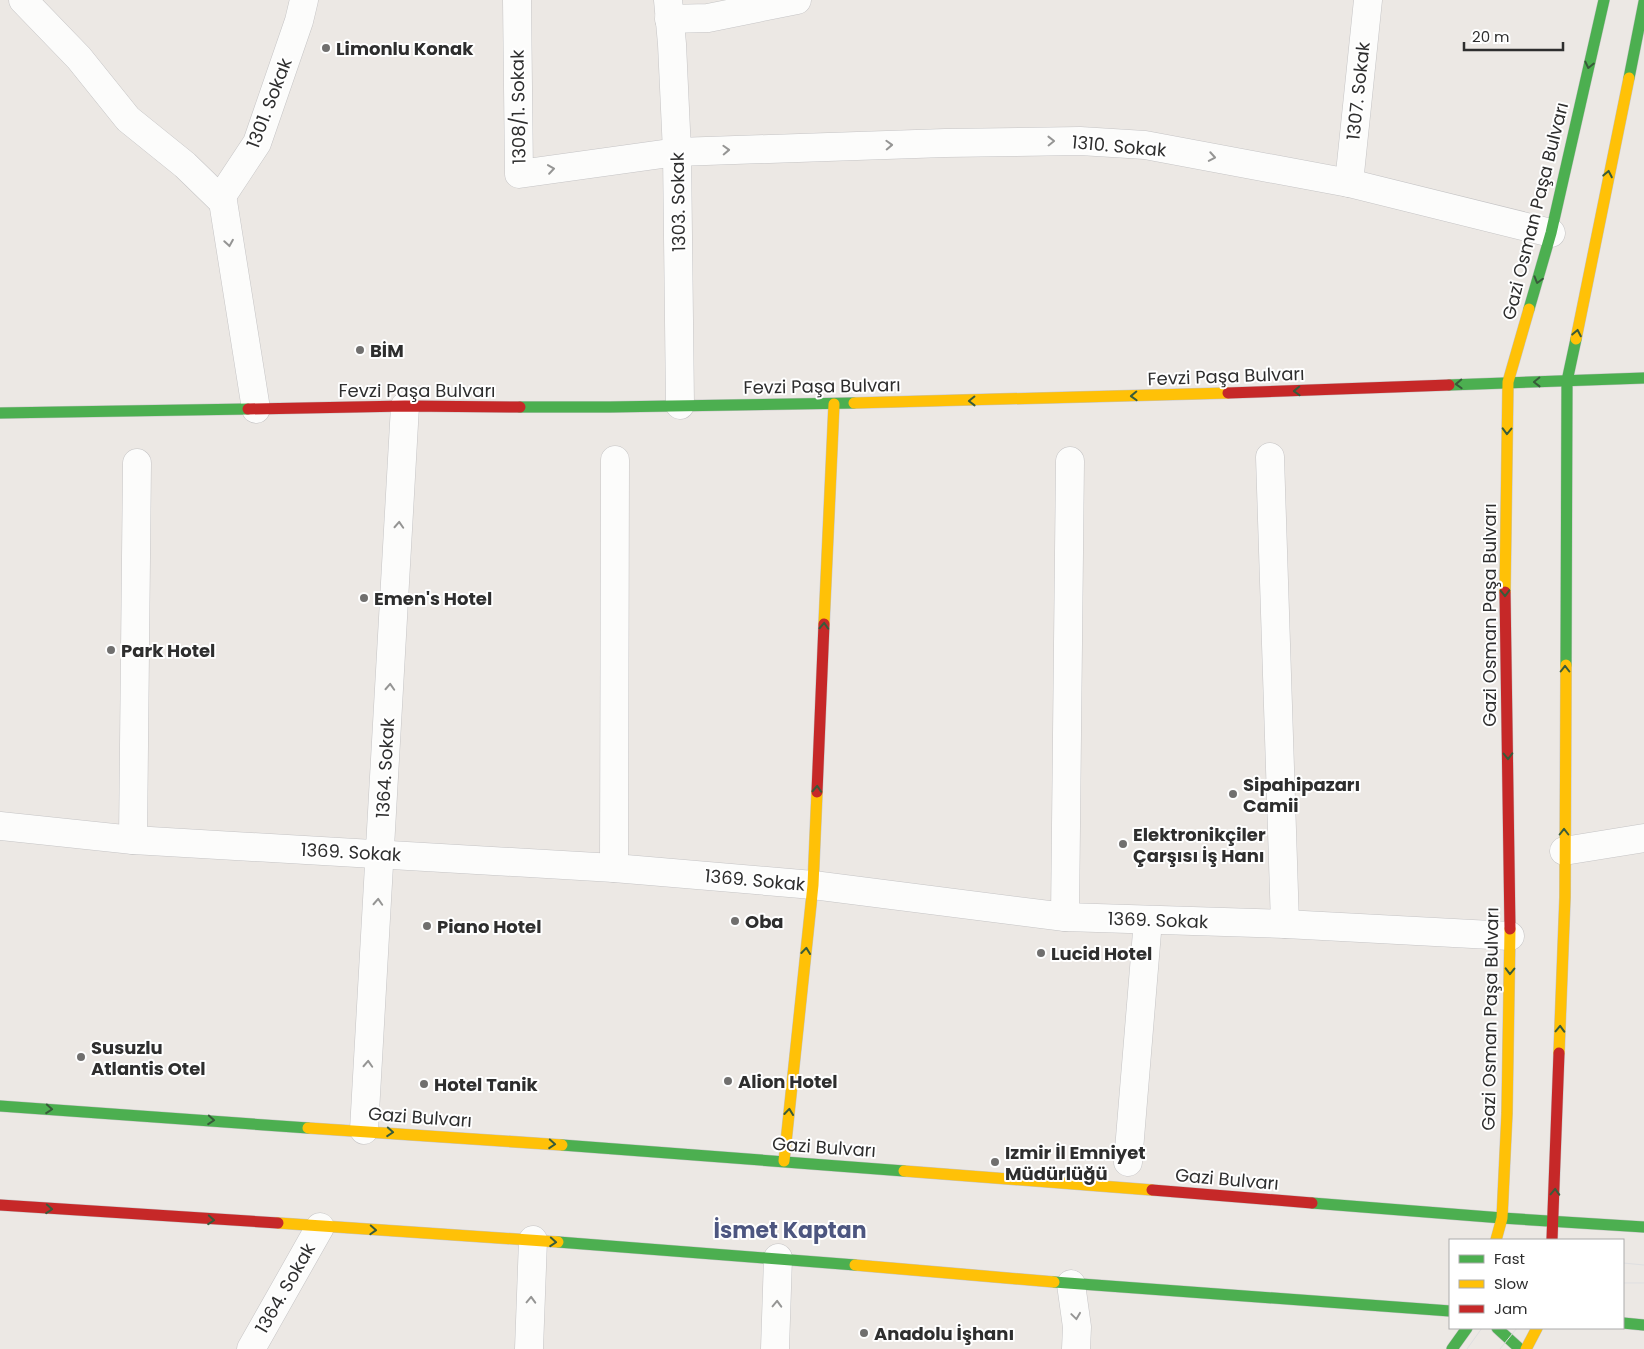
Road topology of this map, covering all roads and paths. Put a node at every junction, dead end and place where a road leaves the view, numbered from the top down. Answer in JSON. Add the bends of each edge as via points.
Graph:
{"nodes":[{"id":1,"x":23,"y":0,"type":"edge"},
{"id":2,"x":304,"y":0,"type":"edge"},
{"id":3,"x":517,"y":0,"type":"edge"},
{"id":4,"x":797,"y":0,"type":"edge"},
{"id":5,"x":1368,"y":0,"type":"edge"},
{"id":6,"x":1604,"y":0,"type":"edge"},
{"id":7,"x":1644,"y":2,"type":"edge"},
{"id":8,"x":668,"y":10,"type":"edge"},
{"id":9,"x":677,"y":152,"type":"junction"},
{"id":10,"x":1349,"y":183,"type":"junction"},
{"id":11,"x":221,"y":197,"type":"junction"},
{"id":12,"x":1551,"y":233,"type":"junction"},
{"id":13,"x":1644,"y":378,"type":"edge"},
{"id":14,"x":1567,"y":381,"type":"junction"},
{"id":15,"x":1508,"y":382,"type":"junction"},
{"id":16,"x":834,"y":404,"type":"junction"},
{"id":17,"x":680,"y":405,"type":"junction"},
{"id":18,"x":405,"y":406,"type":"junction"},
{"id":19,"x":256,"y":409,"type":"junction"},
{"id":20,"x":0,"y":413,"type":"edge"},
{"id":21,"x":1270,"y":457,"type":"dead end"},
{"id":22,"x":615,"y":460,"type":"dead end"},
{"id":23,"x":1070,"y":461,"type":"dead end"},
{"id":24,"x":137,"y":463,"type":"dead end"},
{"id":25,"x":0,"y":826,"type":"edge"},
{"id":26,"x":1644,"y":838,"type":"edge"},
{"id":27,"x":133,"y":840,"type":"junction"},
{"id":28,"x":1564,"y":851,"type":"junction"},
{"id":29,"x":381,"y":854,"type":"junction"},
{"id":30,"x":614,"y":868,"type":"junction"},
{"id":31,"x":812,"y":885,"type":"junction"},
{"id":32,"x":1065,"y":917,"type":"junction"},
{"id":33,"x":1148,"y":920,"type":"junction"},
{"id":34,"x":1285,"y":924,"type":"junction"},
{"id":35,"x":1510,"y":936,"type":"junction"},
{"id":36,"x":0,"y":1106,"type":"edge"},
{"id":37,"x":364,"y":1130,"type":"junction"},
{"id":38,"x":784,"y":1161,"type":"junction"},
{"id":39,"x":1128,"y":1162,"type":"dead end"},
{"id":40,"x":0,"y":1205,"type":"edge"},
{"id":41,"x":1502,"y":1218,"type":"junction"},
{"id":42,"x":1554,"y":1222,"type":"junction"},
{"id":43,"x":320,"y":1227,"type":"junction"},
{"id":44,"x":1644,"y":1228,"type":"edge"},
{"id":45,"x":1496,"y":1239,"type":"edge"},
{"id":46,"x":1552,"y":1239,"type":"edge"},
{"id":47,"x":533,"y":1240,"type":"junction"},
{"id":48,"x":778,"y":1258,"type":"junction"},
{"id":49,"x":1071,"y":1284,"type":"junction"},
{"id":50,"x":1449,"y":1311,"type":"edge"},
{"id":51,"x":1624,"y":1323,"type":"edge"},
{"id":52,"x":1644,"y":1325,"type":"edge"},
{"id":53,"x":1466,"y":1329,"type":"edge"},
{"id":54,"x":1498,"y":1329,"type":"edge"},
{"id":55,"x":1536,"y":1329,"type":"edge"},
{"id":56,"x":251,"y":1349,"type":"edge"},
{"id":57,"x":529,"y":1349,"type":"edge"},
{"id":58,"x":775,"y":1349,"type":"edge"},
{"id":59,"x":1076,"y":1349,"type":"edge"},
{"id":60,"x":1452,"y":1349,"type":"edge"},
{"id":61,"x":1520,"y":1349,"type":"edge"},
{"id":62,"x":1526,"y":1349,"type":"edge"}],
"edges":[{"from":1,"to":11,"type":"street","via":[[79,58],[128,119]]},
{"from":2,"to":11,"type":"street","name":"1301. Sokak","via":[[257,144]]},
{"from":3,"to":9,"type":"street","name":"1308/1. Sokak","one_way":true,"via":[[519,174]]},
{"from":4,"to":8,"type":"street","via":[[708,18]]},
{"from":5,"to":10,"type":"street","name":"1307. Sokak"},
{"from":6,"to":12,"type":"main road","name":"Gazi Osman Paşa Bulvarı","one_way":true},
{"from":14,"to":7,"type":"main road","one_way":true},
{"from":8,"to":9,"type":"street","name":"1303. Sokak"},
{"from":9,"to":10,"type":"street","name":"1310. Sokak","one_way":true,"via":[[1080,141],[1145,145]]},
{"from":9,"to":17,"type":"street","name":"1303. Sokak"},
{"from":10,"to":12,"type":"street","name":"1310. Sokak"},
{"from":11,"to":19,"type":"street","one_way":true},
{"from":12,"to":15,"type":"main road","name":"Gazi Osman Paşa Bulvarı","one_way":true},
{"from":13,"to":14,"type":"main road","name":"Fevzi Paşa Bulvarı"},
{"from":14,"to":15,"type":"main road","name":"Fevzi Paşa Bulvarı","one_way":true},
{"from":28,"to":14,"type":"main road","one_way":true},
{"from":15,"to":16,"type":"main road","name":"Fevzi Paşa Bulvarı","one_way":true},
{"from":15,"to":35,"type":"main road","name":"Gazi Osman Paşa Bulvarı","one_way":true,"via":[[1505,574]]},
{"from":16,"to":17,"type":"main road","name":"Fevzi Paşa Bulvarı"},
{"from":31,"to":16,"type":"main road","one_way":true},
{"from":17,"to":18,"type":"main road","name":"Fevzi Paşa Bulvarı"},
{"from":18,"to":19,"type":"main road","name":"Fevzi Paşa Bulvarı"},
{"from":29,"to":18,"type":"street","name":"1364. Sokak","one_way":true},
{"from":19,"to":20,"type":"main road","name":"Fevzi Paşa Bulvarı"},
{"from":21,"to":34,"type":"street"},
{"from":22,"to":30,"type":"street"},
{"from":23,"to":32,"type":"street"},
{"from":24,"to":27,"type":"street"},
{"from":25,"to":27,"type":"street","name":"1369. Sokak"},
{"from":26,"to":28,"type":"street"},
{"from":27,"to":29,"type":"street","name":"1369. Sokak"},
{"from":42,"to":28,"type":"main road","one_way":true},
{"from":29,"to":30,"type":"street","name":"1369. Sokak"},
{"from":37,"to":29,"type":"street","name":"1364. Sokak","one_way":true},
{"from":30,"to":31,"type":"street","name":"1369. Sokak"},
{"from":31,"to":32,"type":"street","name":"1369. Sokak"},
{"from":38,"to":31,"type":"main road","one_way":true},
{"from":32,"to":33,"type":"street","name":"1369. Sokak"},
{"from":33,"to":34,"type":"street","name":"1369. Sokak"},
{"from":33,"to":39,"type":"street"},
{"from":34,"to":35,"type":"street","name":"1369. Sokak"},
{"from":35,"to":41,"type":"main road","name":"Gazi Osman Paşa Bulvarı","one_way":true,"via":[[1508,1113]]},
{"from":36,"to":37,"type":"main road","name":"Gazi Bulvarı","one_way":true},
{"from":37,"to":38,"type":"main road","name":"Gazi Bulvarı","one_way":true},
{"from":38,"to":41,"type":"main road","name":"Gazi Bulvarı"},
{"from":40,"to":43,"type":"main road","one_way":true},
{"from":41,"to":42,"type":"main road","name":"Gazi Bulvarı"},
{"from":41,"to":45,"type":"main road","name":"Gazi Osman Paşa Bulvarı"},
{"from":42,"to":44,"type":"main road","name":"Gazi Bulvarı"},
{"from":42,"to":46,"type":"main road"},
{"from":43,"to":47,"type":"main road","one_way":true},
{"from":43,"to":56,"type":"street","name":"1364. Sokak"},
{"from":47,"to":48,"type":"main road","one_way":true},
{"from":57,"to":47,"type":"street","one_way":true},
{"from":48,"to":49,"type":"main road"},
{"from":58,"to":48,"type":"street","one_way":true},
{"from":49,"to":50,"type":"main road"},
{"from":49,"to":59,"type":"street","one_way":true,"via":[[1077,1327]]},
{"from":51,"to":52,"type":"main road"},
{"from":53,"to":60,"type":"main road"},
{"from":54,"to":61,"type":"main road"},
{"from":55,"to":62,"type":"main road"}]}
